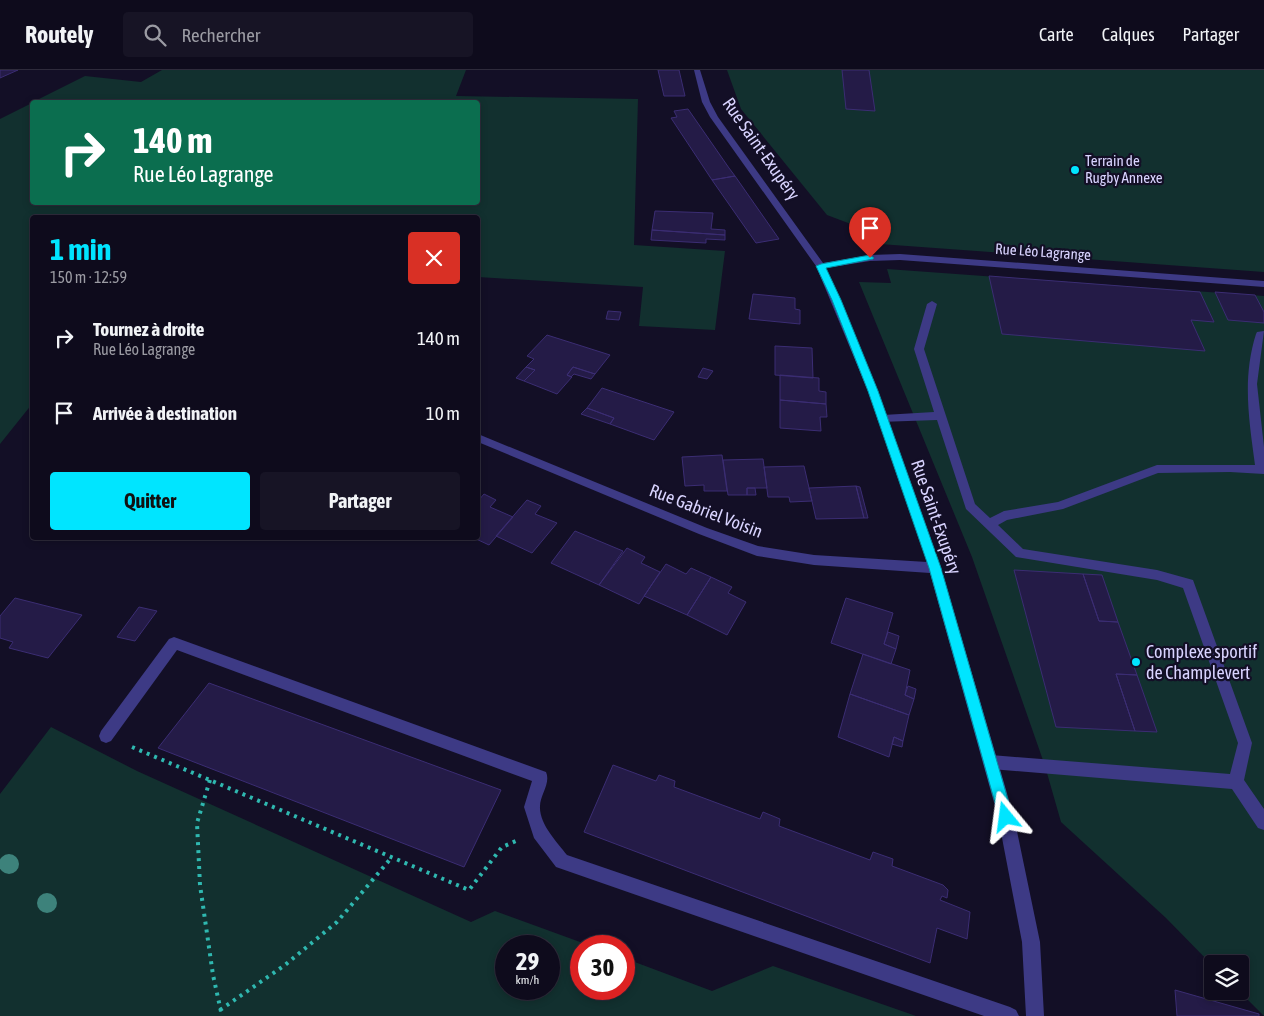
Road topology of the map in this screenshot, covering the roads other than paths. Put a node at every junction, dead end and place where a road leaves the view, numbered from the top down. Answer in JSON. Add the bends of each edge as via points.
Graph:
{"nodes":[{"id":1,"x":697,"y":70,"type":"edge"},
{"id":2,"x":821,"y":266,"type":"junction"},
{"id":3,"x":1264,"y":284,"type":"edge"},
{"id":4,"x":932,"y":304,"type":"dead end"},
{"id":5,"x":1264,"y":334,"type":"edge"},
{"id":6,"x":940,"y":416,"type":"junction"},
{"id":7,"x":883,"y":419,"type":"junction"},
{"id":8,"x":480,"y":439,"type":"edge"},
{"id":9,"x":1263,"y":470,"type":"edge"},
{"id":10,"x":989,"y":524,"type":"junction"},
{"id":11,"x":935,"y":568,"type":"junction"},
{"id":12,"x":106,"y":736,"type":"road end"},
{"id":13,"x":991,"y":762,"type":"junction"},
{"id":14,"x":1236,"y":782,"type":"junction"},
{"id":15,"x":1264,"y":822,"type":"edge"},
{"id":16,"x":1010,"y":1016,"type":"edge"},
{"id":17,"x":1035,"y":1016,"type":"edge"}],
"edges":[{"from":1,"to":2,"type":"street","name":"Rue Saint-Exupéry","via":[[714,117]]},
{"from":2,"to":3,"type":"street","name":"Rue Léo Lagrange","via":[[900,257]]},
{"from":2,"to":7,"type":"street","name":"Rue Saint-Exupéry"},
{"from":4,"to":6,"type":"street","via":[[919,349]]},
{"from":5,"to":9,"type":"street","via":[[1260,334],[1255,348],[1250,390]]},
{"from":6,"to":7,"type":"street"},
{"from":6,"to":10,"type":"street","via":[[970,506]]},
{"from":7,"to":11,"type":"street","name":"Rue Saint-Exupéry"},
{"from":8,"to":11,"type":"street","name":"Rue Gabriel Voisin","via":[[757,550],[814,560]]},
{"from":9,"to":10,"type":"street","via":[[1157,469],[1058,506],[1004,516]]},
{"from":10,"to":14,"type":"street","via":[[1020,552],[1157,575],[1188,584],[1245,743]]},
{"from":11,"to":13,"type":"street","name":"Rue Saint-Exupéry"},
{"from":12,"to":16,"type":"street","via":[[174,642],[542,777],[532,807],[540,832],[562,861]]},
{"from":13,"to":14,"type":"street"},
{"from":13,"to":17,"type":"street","name":"Rue Saint-Exupéry","via":[[1006,817],[1031,942]]},
{"from":14,"to":15,"type":"street"}]}
